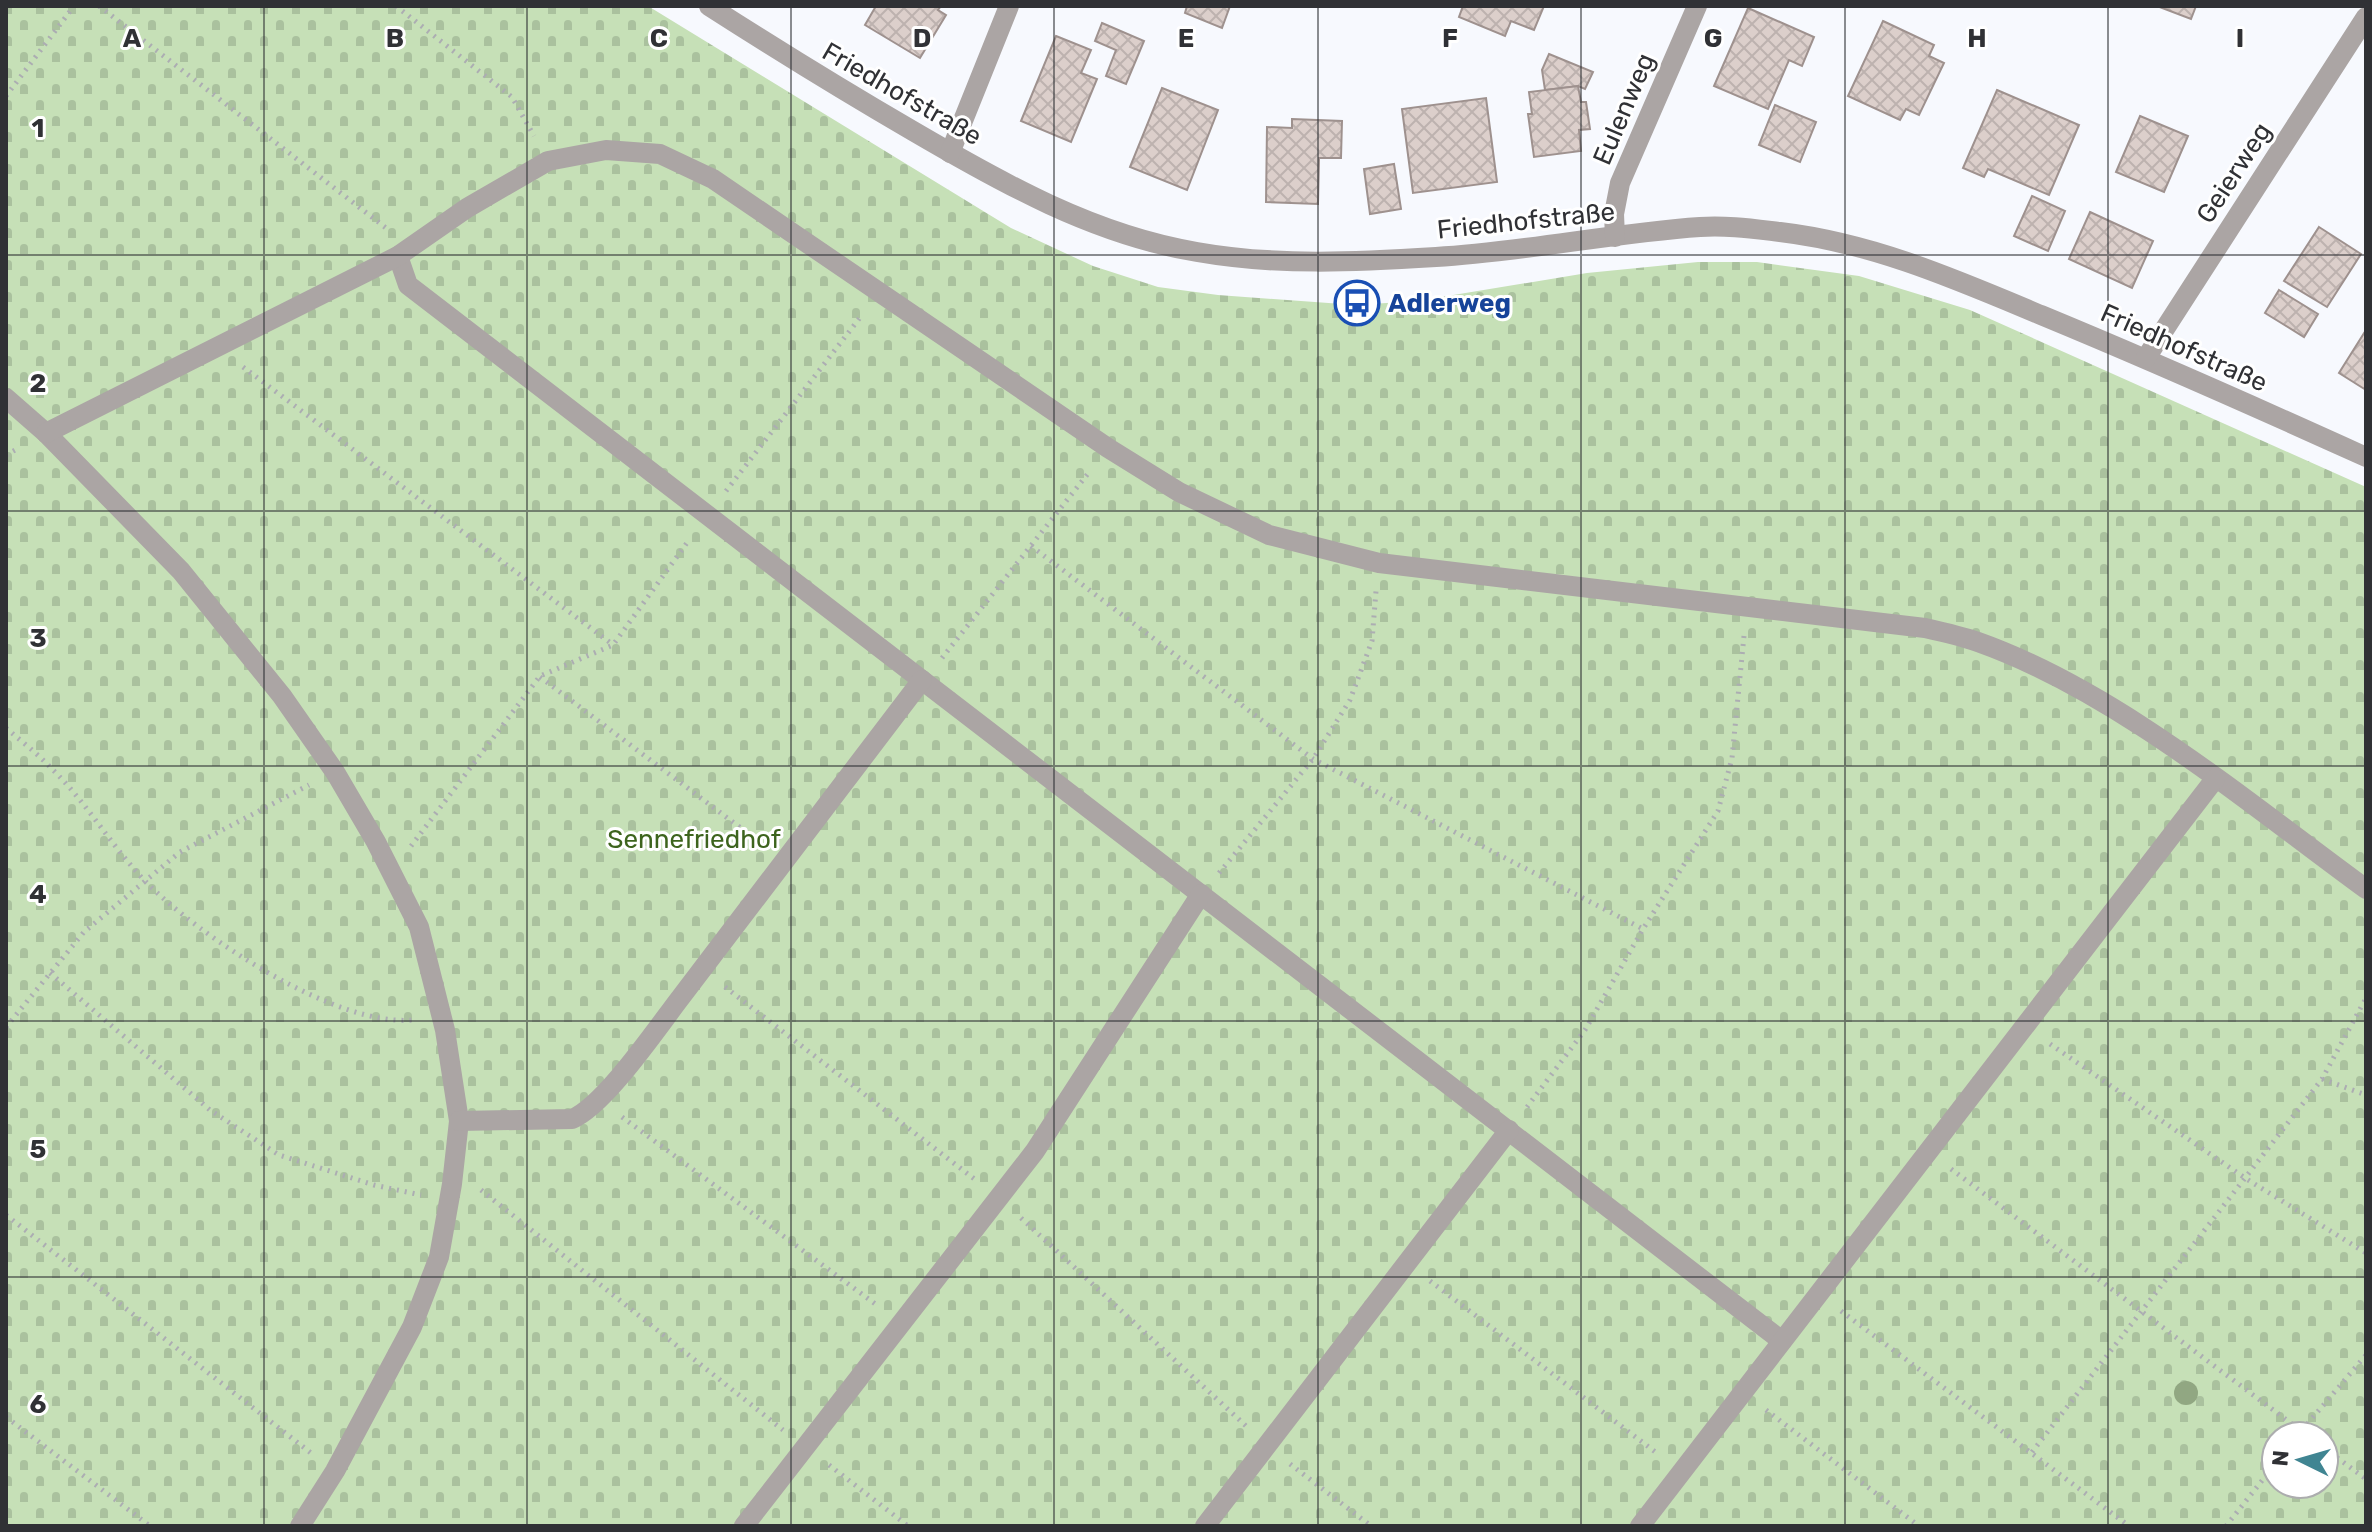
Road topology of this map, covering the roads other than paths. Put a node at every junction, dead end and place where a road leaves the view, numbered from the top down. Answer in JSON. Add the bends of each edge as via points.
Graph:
{"nodes":[{"id":1,"x":709,"y":6,"type":"edge"},
{"id":2,"x":1009,"y":6,"type":"edge"},
{"id":3,"x":1697,"y":6,"type":"edge"},
{"id":4,"x":2366,"y":17,"type":"edge"},
{"id":5,"x":950,"y":153,"type":"junction"},
{"id":6,"x":1615,"y":237,"type":"junction"},
{"id":7,"x":398,"y":256,"type":"junction"},
{"id":8,"x":2146,"y":358,"type":"junction"},
{"id":9,"x":6,"y":398,"type":"edge"},
{"id":10,"x":46,"y":433,"type":"junction"},
{"id":11,"x":2366,"y":457,"type":"edge"},
{"id":12,"x":922,"y":680,"type":"junction"},
{"id":13,"x":2215,"y":779,"type":"junction"},
{"id":14,"x":2366,"y":889,"type":"edge"},
{"id":15,"x":1201,"y":894,"type":"junction"},
{"id":16,"x":459,"y":1121,"type":"junction"},
{"id":17,"x":1509,"y":1130,"type":"junction"},
{"id":18,"x":1782,"y":1341,"type":"junction"},
{"id":19,"x":300,"y":1526,"type":"edge"},
{"id":20,"x":744,"y":1526,"type":"edge"},
{"id":21,"x":1205,"y":1526,"type":"edge"},
{"id":22,"x":1640,"y":1526,"type":"edge"}],
"edges":[{"from":1,"to":5,"type":"street","name":"Friedhofstraße"},
{"from":2,"to":5,"type":"street"},
{"from":3,"to":6,"type":"street","name":"Eulenweg","via":[[1620,183]]},
{"from":4,"to":8,"type":"street","name":"Geierweg"},
{"from":5,"to":6,"type":"street","name":"Friedhofstraße","via":[[1062,210],[1121,233],[1198,252],[1343,263]]},
{"from":6,"to":8,"type":"street","name":"Friedhofstraße","via":[[1705,226],[1845,242],[1915,263]]},
{"from":7,"to":10,"type":"street"},
{"from":7,"to":12,"type":"street","via":[[408,285]]},
{"from":7,"to":13,"type":"street","via":[[548,161],[606,150],[660,154],[713,179],[1108,448],[1179,492],[1269,535],[1379,563],[1925,628],[1978,642],[2071,683]]},
{"from":8,"to":11,"type":"street","name":"Friedhofstraße"},
{"from":9,"to":10,"type":"street"},
{"from":10,"to":16,"type":"street","via":[[181,571],[282,696],[335,772],[419,927],[442,1017]]},
{"from":12,"to":15,"type":"street"},
{"from":12,"to":16,"type":"street","via":[[585,1114],[572,1119]]},
{"from":13,"to":14,"type":"street"},
{"from":13,"to":18,"type":"street"},
{"from":15,"to":17,"type":"street"},
{"from":15,"to":20,"type":"street","via":[[1035,1151]]},
{"from":16,"to":19,"type":"street","via":[[439,1257],[412,1327]]},
{"from":17,"to":18,"type":"street"},
{"from":17,"to":21,"type":"street"},
{"from":18,"to":22,"type":"street"}]}
